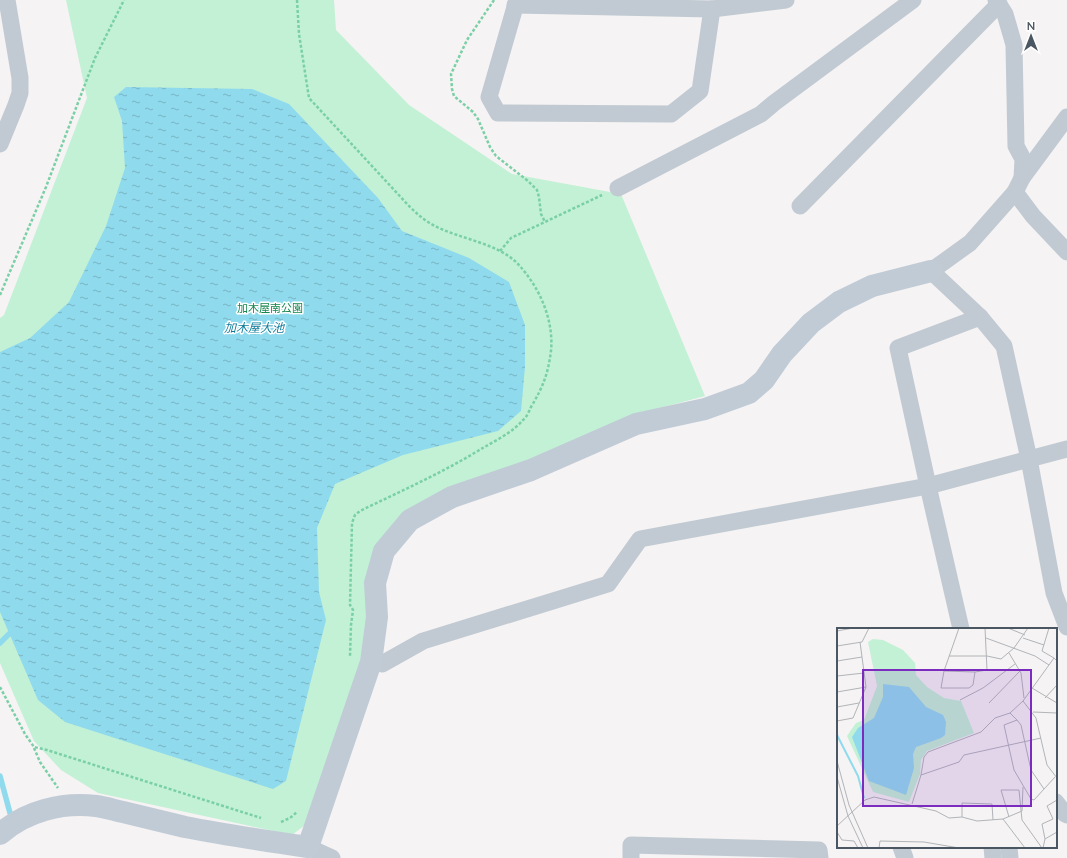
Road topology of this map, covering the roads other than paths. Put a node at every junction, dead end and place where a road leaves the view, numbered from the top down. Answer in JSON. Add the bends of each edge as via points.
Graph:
{"nodes":[{"id":1,"x":786,"y":0,"type":"edge"},
{"id":2,"x":913,"y":0,"type":"edge"},
{"id":3,"x":997,"y":2,"type":"edge"},
{"id":4,"x":516,"y":3,"type":"edge"},
{"id":5,"x":712,"y":9,"type":"junction"},
{"id":6,"x":5,"y":10,"type":"edge"},
{"id":7,"x":8,"y":106,"type":"edge"},
{"id":8,"x":1067,"y":117,"type":"edge"},
{"id":9,"x":0,"y":144,"type":"edge"},
{"id":10,"x":1018,"y":185,"type":"junction"},
{"id":11,"x":618,"y":188,"type":"road end"},
{"id":12,"x":800,"y":206,"type":"dead end"},
{"id":13,"x":1067,"y":252,"type":"edge"},
{"id":14,"x":931,"y":271,"type":"junction"},
{"id":15,"x":980,"y":317,"type":"junction"},
{"id":16,"x":1067,"y":448,"type":"edge"},
{"id":17,"x":1029,"y":459,"type":"junction"},
{"id":18,"x":928,"y":486,"type":"junction"},
{"id":19,"x":1067,"y":627,"type":"edge"},
{"id":20,"x":961,"y":628,"type":"edge"},
{"id":21,"x":371,"y":662,"type":"junction"},
{"id":22,"x":1057,"y":803,"type":"edge"},
{"id":23,"x":1067,"y":815,"type":"edge"},
{"id":24,"x":0,"y":834,"type":"edge"},
{"id":25,"x":308,"y":847,"type":"junction"},
{"id":26,"x":901,"y":848,"type":"edge"},
{"id":27,"x":992,"y":848,"type":"edge"},
{"id":28,"x":332,"y":858,"type":"edge"},
{"id":29,"x":631,"y":858,"type":"edge"},
{"id":30,"x":820,"y":858,"type":"edge"},
{"id":31,"x":905,"y":858,"type":"edge"},
{"id":32,"x":993,"y":858,"type":"edge"}],
"edges":[{"from":1,"to":5,"type":"street"},
{"from":2,"to":11,"type":"street","via":[[761,114]]},
{"from":3,"to":10,"type":"street","via":[[1005,14],[1014,45],[1016,146],[1023,159]]},
{"from":3,"to":12,"type":"street"},
{"from":4,"to":5,"type":"street"},
{"from":4,"to":5,"type":"street","via":[[490,97],[498,113],[671,114],[700,91]]},
{"from":6,"to":7,"type":"street","via":[[20,78],[20,93]]},
{"from":7,"to":9,"type":"street"},
{"from":8,"to":10,"type":"street"},
{"from":10,"to":13,"type":"street","via":[[1034,216]]},
{"from":10,"to":14,"type":"street","via":[[970,243]]},
{"from":14,"to":15,"type":"street"},
{"from":14,"to":21,"type":"street","via":[[872,286],[839,302],[811,323],[782,354],[764,380],[750,393],[705,409],[636,424],[531,470],[452,497],[410,520],[384,551],[375,583],[378,617]]},
{"from":15,"to":17,"type":"street","via":[[1004,346]]},
{"from":15,"to":18,"type":"street","via":[[898,348]]},
{"from":16,"to":17,"type":"street"},
{"from":17,"to":18,"type":"street"},
{"from":17,"to":19,"type":"street","via":[[1054,593]]},
{"from":18,"to":20,"type":"street"},
{"from":18,"to":21,"type":"street","via":[[640,539],[608,584],[423,641],[382,664]]},
{"from":21,"to":25,"type":"street"},
{"from":22,"to":23,"type":"street"},
{"from":24,"to":25,"type":"street","via":[[12,824],[39,811],[73,805],[97,806],[183,826]]},
{"from":25,"to":28,"type":"street"},
{"from":26,"to":31,"type":"street"},
{"from":27,"to":32,"type":"street"},
{"from":29,"to":30,"type":"street","via":[[631,845],[819,850]]}]}
